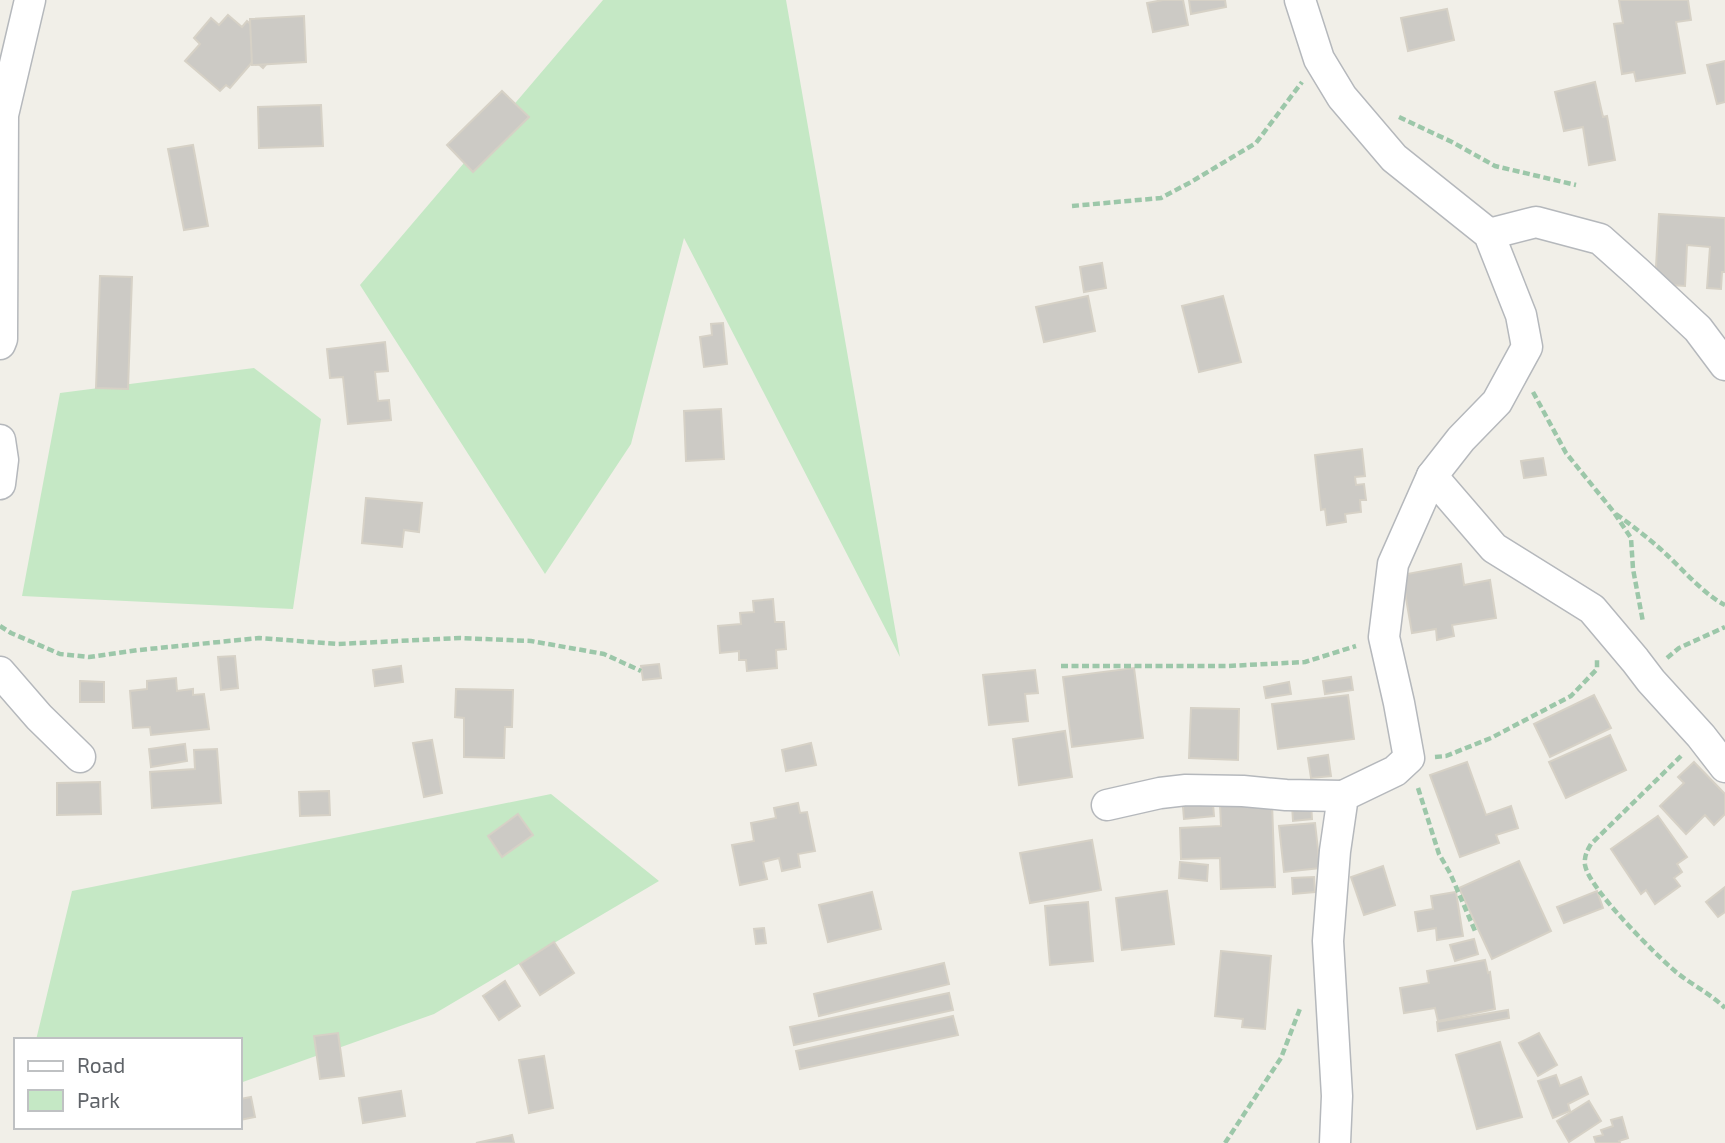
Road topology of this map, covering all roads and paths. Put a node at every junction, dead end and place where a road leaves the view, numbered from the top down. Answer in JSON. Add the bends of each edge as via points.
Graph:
{"nodes":[{"id":1,"x":30,"y":0,"type":"edge"},
{"id":2,"x":1300,"y":0,"type":"edge"},
{"id":3,"x":1319,"y":59,"type":"junction"},
{"id":4,"x":1397,"y":116,"type":"dead end"},
{"id":5,"x":1576,"y":185,"type":"dead end"},
{"id":6,"x":1072,"y":206,"type":"dead end"},
{"id":7,"x":1489,"y":234,"type":"junction"},
{"id":8,"x":0,"y":344,"type":"edge"},
{"id":9,"x":1518,"y":364,"type":"junction"},
{"id":10,"x":1725,"y":365,"type":"edge"},
{"id":11,"x":0,"y":440,"type":"edge"},
{"id":12,"x":1432,"y":476,"type":"junction"},
{"id":13,"x":0,"y":484,"type":"edge"},
{"id":14,"x":1613,"y":511,"type":"junction"},
{"id":15,"x":1725,"y":605,"type":"edge"},
{"id":16,"x":0,"y":626,"type":"edge"},
{"id":17,"x":1725,"y":627,"type":"edge"},
{"id":18,"x":1646,"y":629,"type":"dead end"},
{"id":19,"x":1384,"y":637,"type":"junction"},
{"id":20,"x":1596,"y":657,"type":"dead end"},
{"id":21,"x":1061,"y":666,"type":"dead end"},
{"id":22,"x":641,"y":671,"type":"dead end"},
{"id":23,"x":0,"y":672,"type":"edge"},
{"id":24,"x":1651,"y":681,"type":"junction"},
{"id":25,"x":1701,"y":736,"type":"junction"},
{"id":26,"x":80,"y":757,"type":"dead end"},
{"id":27,"x":1409,"y":758,"type":"junction"},
{"id":28,"x":1725,"y":767,"type":"edge"},
{"id":29,"x":1343,"y":796,"type":"junction"},
{"id":30,"x":1107,"y":805,"type":"dead end"},
{"id":31,"x":1475,"y":931,"type":"dead end"},
{"id":32,"x":1304,"y":999,"type":"dead end"},
{"id":33,"x":1725,"y":1008,"type":"edge"},
{"id":34,"x":1225,"y":1143,"type":"edge"},
{"id":35,"x":1335,"y":1143,"type":"edge"}],
"edges":[{"from":1,"to":8,"type":"street","via":[[3,115]]},
{"from":2,"to":3,"type":"street"},
{"from":3,"to":6,"type":"path","via":[[1256,143],[1191,182],[1161,198]]},
{"from":3,"to":7,"type":"street","via":[[1342,97],[1394,158]]},
{"from":4,"to":5,"type":"path","via":[[1495,166]]},
{"from":7,"to":9,"type":"street","via":[[1521,315],[1527,347]]},
{"from":7,"to":10,"type":"street","via":[[1536,222],[1600,239],[1698,329]]},
{"from":9,"to":12,"type":"street","via":[[1497,402]]},
{"from":9,"to":14,"type":"path","via":[[1566,453]]},
{"from":11,"to":13,"type":"street"},
{"from":12,"to":19,"type":"street","via":[[1393,564]]},
{"from":12,"to":24,"type":"street","via":[[1494,548],[1592,609]]},
{"from":14,"to":15,"type":"path"},
{"from":14,"to":18,"type":"path","via":[[1631,538]]},
{"from":16,"to":22,"type":"path","via":[[60,654],[89,657],[259,638],[338,644],[460,638],[531,640],[604,654]]},
{"from":17,"to":24,"type":"path","via":[[1679,648],[1661,662]]},
{"from":19,"to":21,"type":"path","via":[[1304,662]]},
{"from":19,"to":27,"type":"street"},
{"from":20,"to":27,"type":"path","via":[[1598,669],[1572,696],[1446,756]]},
{"from":23,"to":26,"type":"street"},
{"from":24,"to":25,"type":"street"},
{"from":25,"to":28,"type":"street"},
{"from":25,"to":33,"type":"path","via":[[1591,844],[1585,868],[1622,919],[1653,951]]},
{"from":27,"to":29,"type":"street","via":[[1395,771]]},
{"from":27,"to":31,"type":"path","via":[[1439,854]]},
{"from":29,"to":30,"type":"street","via":[[1186,790]]},
{"from":29,"to":35,"type":"street","via":[[1328,941],[1337,1096]]},
{"from":32,"to":34,"type":"path","via":[[1281,1058]]}]}
